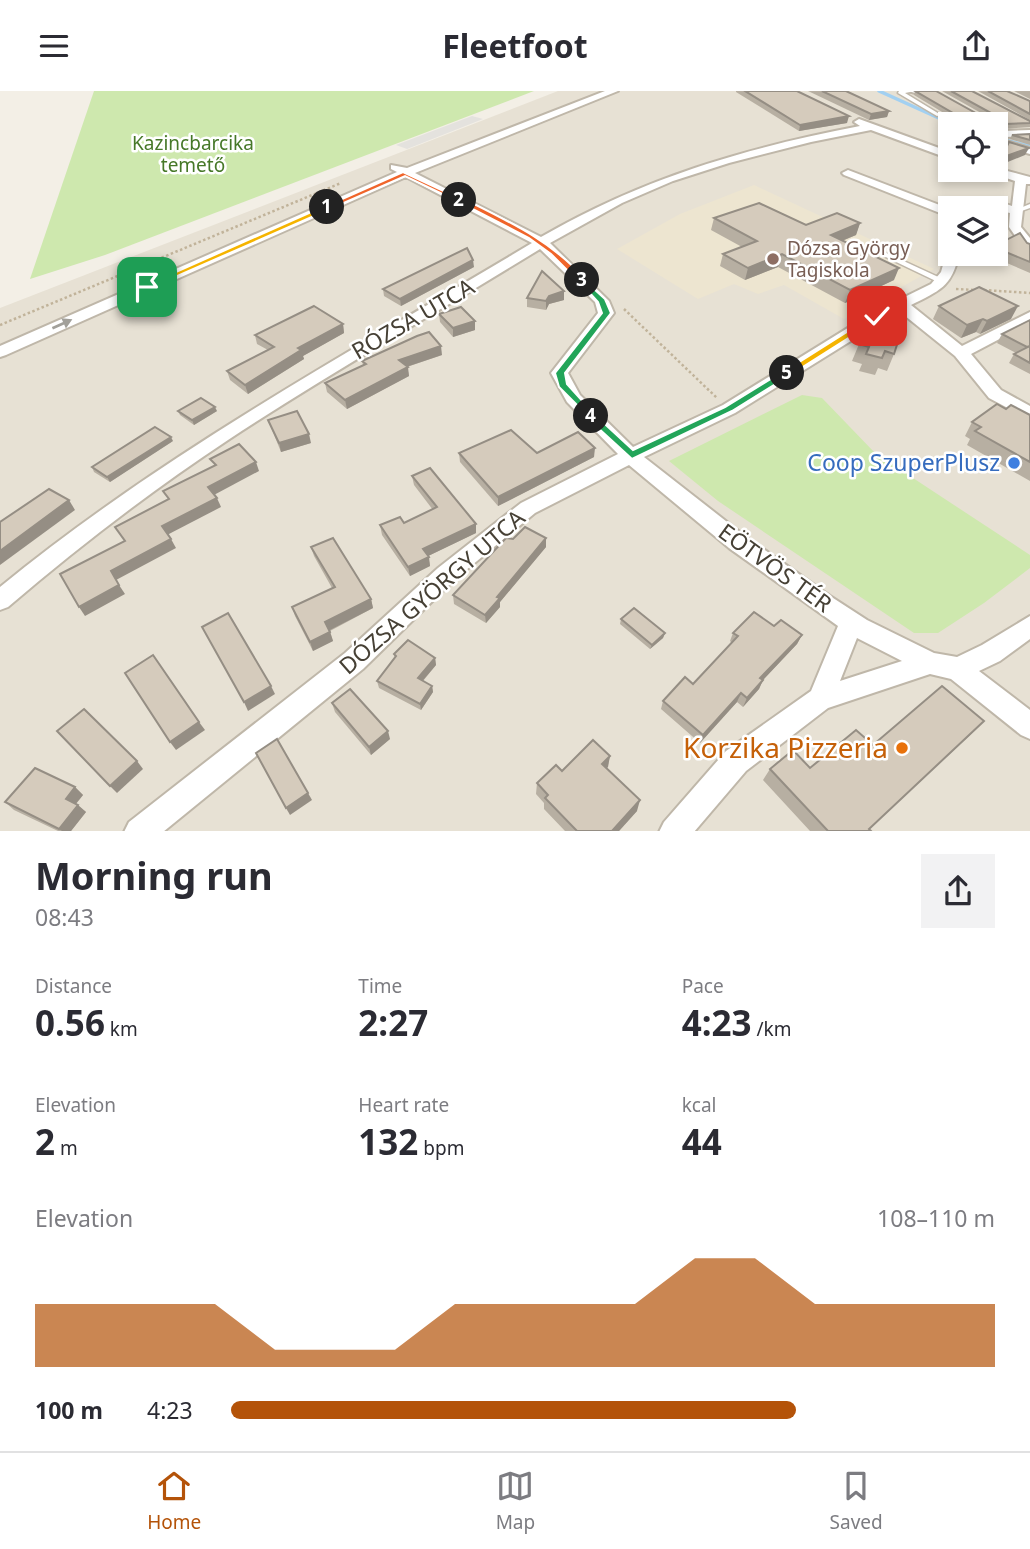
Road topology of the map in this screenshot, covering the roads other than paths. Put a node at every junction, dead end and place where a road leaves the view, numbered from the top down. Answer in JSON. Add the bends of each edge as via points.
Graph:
{"nodes":[{"id":1,"x":593,"y":91,"type":"edge"},
{"id":2,"x":613,"y":91,"type":"edge"},
{"id":3,"x":913,"y":91,"type":"edge"},
{"id":4,"x":919,"y":91,"type":"edge"},
{"id":5,"x":938,"y":114,"type":"edge"},
{"id":6,"x":848,"y":117,"type":"edge"},
{"id":7,"x":870,"y":127,"type":"junction"},
{"id":8,"x":1030,"y":133,"type":"edge"},
{"id":9,"x":1008,"y":136,"type":"edge"},
{"id":10,"x":1008,"y":138,"type":"edge"},
{"id":11,"x":1030,"y":151,"type":"edge"},
{"id":12,"x":938,"y":152,"type":"edge"},
{"id":13,"x":1030,"y":168,"type":"edge"},
{"id":14,"x":400,"y":170,"type":"junction"},
{"id":15,"x":848,"y":173,"type":"dead end"},
{"id":16,"x":1020,"y":179,"type":"edge"},
{"id":17,"x":1030,"y":207,"type":"edge"},
{"id":18,"x":938,"y":208,"type":"edge"},
{"id":19,"x":1008,"y":209,"type":"edge"},
{"id":20,"x":1016,"y":211,"type":"junction"},
{"id":21,"x":543,"y":244,"type":"junction"},
{"id":22,"x":869,"y":247,"type":"dead end"},
{"id":23,"x":1030,"y":247,"type":"edge"},
{"id":24,"x":949,"y":266,"type":"edge"},
{"id":25,"x":940,"y":284,"type":"junction"},
{"id":26,"x":901,"y":305,"type":"junction"},
{"id":27,"x":1030,"y":317,"type":"edge"},
{"id":28,"x":0,"y":338,"type":"edge"},
{"id":29,"x":0,"y":352,"type":"edge"},
{"id":30,"x":961,"y":353,"type":"junction"},
{"id":31,"x":1030,"y":414,"type":"edge"},
{"id":32,"x":632,"y":456,"type":"junction"},
{"id":33,"x":0,"y":600,"type":"edge"},
{"id":34,"x":851,"y":622,"type":"junction"},
{"id":35,"x":1030,"y":626,"type":"edge"},
{"id":36,"x":930,"y":663,"type":"junction"},
{"id":37,"x":958,"y":669,"type":"junction"},
{"id":38,"x":820,"y":699,"type":"junction"},
{"id":39,"x":1030,"y":726,"type":"edge"},
{"id":40,"x":139,"y":831,"type":"edge"},
{"id":41,"x":674,"y":831,"type":"edge"}],
"edges":[{"from":1,"to":14,"type":"street"},
{"from":2,"to":14,"type":"street"},
{"from":3,"to":4,"type":"street"},
{"from":3,"to":5,"type":"lane","via":[[900,92]]},
{"from":6,"to":7,"type":"street"},
{"from":7,"to":12,"type":"street"},
{"from":7,"to":21,"type":"street","name":"RÓZSA UTCA","via":[[780,144],[700,168],[639,191]]},
{"from":8,"to":9,"type":"street"},
{"from":10,"to":11,"type":"street"},
{"from":13,"to":16,"type":"street"},
{"from":14,"to":21,"type":"street"},
{"from":14,"to":28,"type":"street"},
{"from":29,"to":14,"type":"street","one_way":true},
{"from":15,"to":18,"type":"street"},
{"from":16,"to":20,"type":"street"},
{"from":17,"to":20,"type":"lane"},
{"from":19,"to":20,"type":"street"},
{"from":20,"to":23,"type":"street","via":[[1017,232]]},
{"from":21,"to":32,"type":"street","name":"EÖTVÖS TÉR","via":[[602,301],[607,313],[566,361],[559,373],[563,385]]},
{"from":21,"to":33,"type":"street","name":"RÓZSA UTCA","via":[[201,447]]},
{"from":22,"to":25,"type":"lane"},
{"from":24,"to":25,"type":"street"},
{"from":25,"to":26,"type":"street","name":"DÓZSA GYÖRGY UTCA"},
{"from":26,"to":30,"type":"street"},
{"from":26,"to":32,"type":"street","name":"DÓZSA GYÖRGY UTCA","via":[[729,409]]},
{"from":27,"to":30,"type":"street"},
{"from":30,"to":31,"type":"street","via":[[995,394]]},
{"from":32,"to":34,"type":"street","name":"EÖTVÖS TÉR","via":[[783,576]]},
{"from":32,"to":40,"type":"street","name":"DÓZSA GYÖRGY UTCA","via":[[528,508],[446,574],[354,661]]},
{"from":34,"to":36,"type":"street","name":"EÖTVÖS TÉR"},
{"from":34,"to":38,"type":"street"},
{"from":35,"to":37,"type":"street"},
{"from":36,"to":37,"type":"street"},
{"from":36,"to":38,"type":"street"},
{"from":37,"to":39,"type":"street"},
{"from":38,"to":41,"type":"street","via":[[736,761]]}]}
